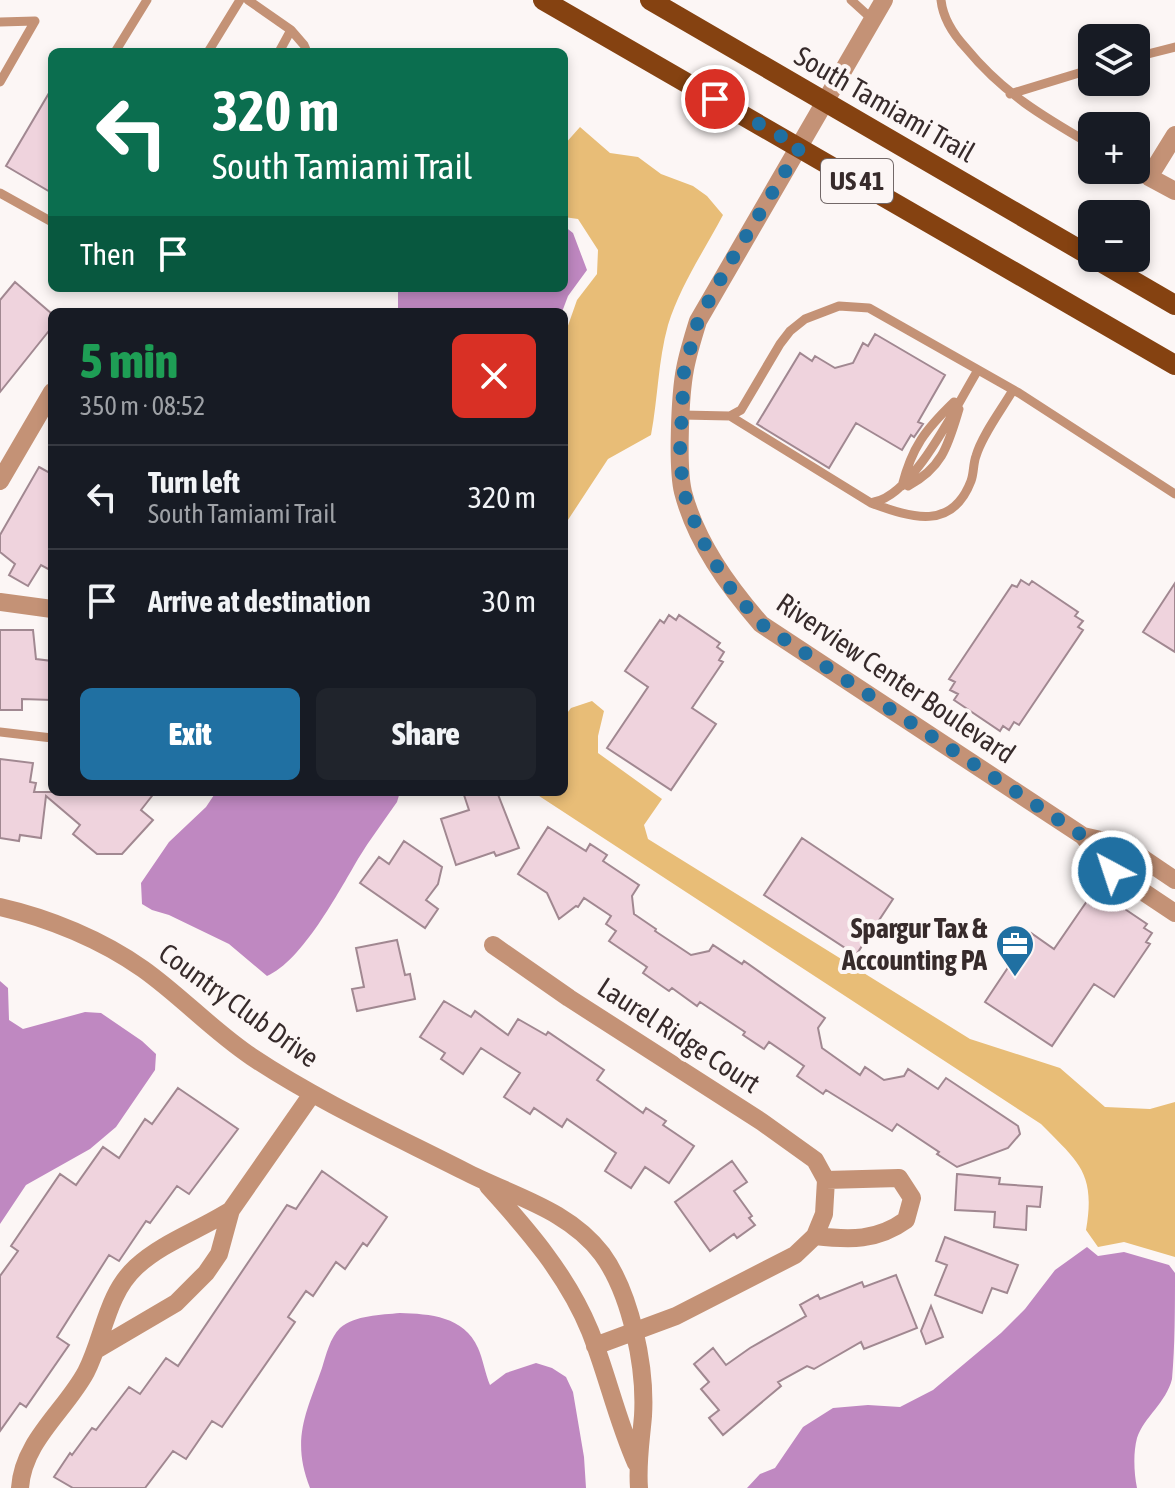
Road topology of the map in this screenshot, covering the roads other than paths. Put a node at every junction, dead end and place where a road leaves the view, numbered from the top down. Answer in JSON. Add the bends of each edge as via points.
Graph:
{"nodes":[{"id":1,"x":147,"y":0,"type":"edge"},
{"id":2,"x":240,"y":0,"type":"edge"},
{"id":3,"x":248,"y":0,"type":"edge"},
{"id":4,"x":543,"y":0,"type":"edge"},
{"id":5,"x":650,"y":0,"type":"edge"},
{"id":6,"x":851,"y":0,"type":"edge"},
{"id":7,"x":884,"y":0,"type":"edge"},
{"id":8,"x":941,"y":0,"type":"edge"},
{"id":9,"x":873,"y":20,"type":"junction"},
{"id":10,"x":0,"y":22,"type":"edge"},
{"id":11,"x":291,"y":30,"type":"junction"},
{"id":12,"x":1175,"y":47,"type":"edge"},
{"id":13,"x":117,"y":48,"type":"edge"},
{"id":14,"x":210,"y":48,"type":"edge"},
{"id":15,"x":281,"y":48,"type":"edge"},
{"id":16,"x":305,"y":48,"type":"edge"},
{"id":17,"x":1150,"y":53,"type":"edge"},
{"id":18,"x":1078,"y":73,"type":"edge"},
{"id":19,"x":0,"y":82,"type":"edge"},
{"id":20,"x":1010,"y":94,"type":"junction"},
{"id":21,"x":826,"y":103,"type":"junction"},
{"id":22,"x":1175,"y":135,"type":"edge"},
{"id":23,"x":1078,"y":137,"type":"edge"},
{"id":24,"x":800,"y":147,"type":"junction"},
{"id":25,"x":1150,"y":164,"type":"edge"},
{"id":26,"x":1150,"y":177,"type":"edge"},
{"id":27,"x":1175,"y":191,"type":"edge"},
{"id":28,"x":0,"y":193,"type":"edge"},
{"id":29,"x":48,"y":220,"type":"edge"},
{"id":30,"x":1078,"y":248,"type":"edge"},
{"id":31,"x":1119,"y":272,"type":"edge"},
{"id":32,"x":1175,"y":305,"type":"edge"},
{"id":33,"x":1175,"y":365,"type":"edge"},
{"id":34,"x":978,"y":370,"type":"junction"},
{"id":35,"x":1013,"y":390,"type":"junction"},
{"id":36,"x":48,"y":399,"type":"edge"},
{"id":37,"x":682,"y":415,"type":"junction"},
{"id":38,"x":730,"y":416,"type":"junction"},
{"id":39,"x":0,"y":481,"type":"edge"},
{"id":40,"x":1175,"y":494,"type":"edge"},
{"id":41,"x":871,"y":503,"type":"junction"},
{"id":42,"x":0,"y":602,"type":"edge"},
{"id":43,"x":48,"y":608,"type":"edge"},
{"id":44,"x":0,"y":732,"type":"edge"},
{"id":45,"x":48,"y":738,"type":"edge"},
{"id":46,"x":1083,"y":836,"type":"junction"},
{"id":47,"x":1175,"y":880,"type":"edge"},
{"id":48,"x":0,"y":907,"type":"edge"},
{"id":49,"x":1175,"y":913,"type":"edge"},
{"id":50,"x":493,"y":945,"type":"dead end"},
{"id":51,"x":312,"y":1094,"type":"junction"},
{"id":52,"x":826,"y":1180,"type":"junction"},
{"id":53,"x":484,"y":1181,"type":"junction"},
{"id":54,"x":231,"y":1210,"type":"junction"},
{"id":55,"x":815,"y":1236,"type":"junction"},
{"id":56,"x":634,"y":1333,"type":"junction"},
{"id":57,"x":595,"y":1346,"type":"junction"},
{"id":58,"x":96,"y":1350,"type":"junction"},
{"id":59,"x":637,"y":1465,"type":"junction"},
{"id":60,"x":20,"y":1488,"type":"edge"},
{"id":61,"x":639,"y":1488,"type":"edge"}],
"edges":[{"from":1,"to":13,"type":"lane"},
{"from":2,"to":14,"type":"lane"},
{"from":3,"to":11,"type":"lane"},
{"from":4,"to":24,"type":"main road","number":"US 41"},
{"from":5,"to":21,"type":"main road","name":"South Tamiami Trail","number":"US 41"},
{"from":6,"to":9,"type":"lane"},
{"from":7,"to":9,"type":"street","name":"Riverview Center Boulevard"},
{"from":8,"to":20,"type":"lane","via":[[953,33]]},
{"from":9,"to":21,"type":"street","name":"Riverview Center Boulevard"},
{"from":10,"to":19,"type":"lane","via":[[35,21]]},
{"from":11,"to":15,"type":"lane"},
{"from":11,"to":16,"type":"lane"},
{"from":12,"to":17,"type":"lane"},
{"from":18,"to":20,"type":"lane"},
{"from":20,"to":23,"type":"lane"},
{"from":21,"to":24,"type":"street","name":"Riverview Center Boulevard"},
{"from":21,"to":30,"type":"main road","name":"South Tamiami Trail","number":"US 41"},
{"from":22,"to":25,"type":"street"},
{"from":24,"to":33,"type":"main road","number":"US 41"},
{"from":24,"to":37,"type":"street","name":"Riverview Center Boulevard","via":[[698,321],[684,371]]},
{"from":26,"to":27,"type":"street"},
{"from":28,"to":29,"type":"lane"},
{"from":31,"to":32,"type":"main road","name":"South Tamiami Trail","number":"US 41"},
{"from":34,"to":35,"type":"lane"},
{"from":34,"to":38,"type":"lane","via":[[877,312],[839,306],[790,331],[741,410]]},
{"from":34,"to":41,"type":"lane","via":[[921,466],[901,490]]},
{"from":35,"to":40,"type":"lane"},
{"from":35,"to":41,"type":"lane","via":[[976,454],[973,477],[952,511],[920,516]]},
{"from":36,"to":39,"type":"street"},
{"from":37,"to":38,"type":"lane"},
{"from":37,"to":46,"type":"street","name":"Riverview Center Boulevard","via":[[683,491],[700,536],[727,584],[761,624]]},
{"from":38,"to":41,"type":"lane"},
{"from":42,"to":43,"type":"street"},
{"from":44,"to":45,"type":"lane"},
{"from":46,"to":47,"type":"street","name":"Riverview Center Boulevard","via":[[1123,845]]},
{"from":46,"to":49,"type":"street","name":"Riverview Center Boulevard","via":[[1112,871]]},
{"from":48,"to":51,"type":"street","name":"Country Club Drive","via":[[73,931],[141,967],[234,1044]]},
{"from":50,"to":52,"type":"street","name":"Laurel Ridge Court","via":[[762,1122],[815,1160]]},
{"from":51,"to":53,"type":"street","name":"Country Club Drive"},
{"from":51,"to":54,"type":"street"},
{"from":52,"to":55,"type":"street","via":[[824,1214]]},
{"from":52,"to":55,"type":"street","via":[[899,1178],[912,1198],[906,1220],[889,1232],[866,1239]]},
{"from":53,"to":56,"type":"street","name":"Country Club Drive","via":[[559,1214],[582,1232],[617,1278]]},
{"from":53,"to":57,"type":"street","name":"Country Club Drive","via":[[534,1236],[570,1290]]},
{"from":54,"to":58,"type":"street","via":[[219,1254],[192,1289]]},
{"from":54,"to":58,"type":"street","via":[[133,1269],[109,1307]]},
{"from":55,"to":56,"type":"street","via":[[795,1255]]},
{"from":56,"to":57,"type":"street"},
{"from":56,"to":59,"type":"street","name":"Country Club Drive","via":[[643,1413]]},
{"from":57,"to":59,"type":"street","name":"Country Club Drive"},
{"from":58,"to":60,"type":"street","via":[[29,1452]]},
{"from":59,"to":61,"type":"street","name":"Country Club Drive"}]}
